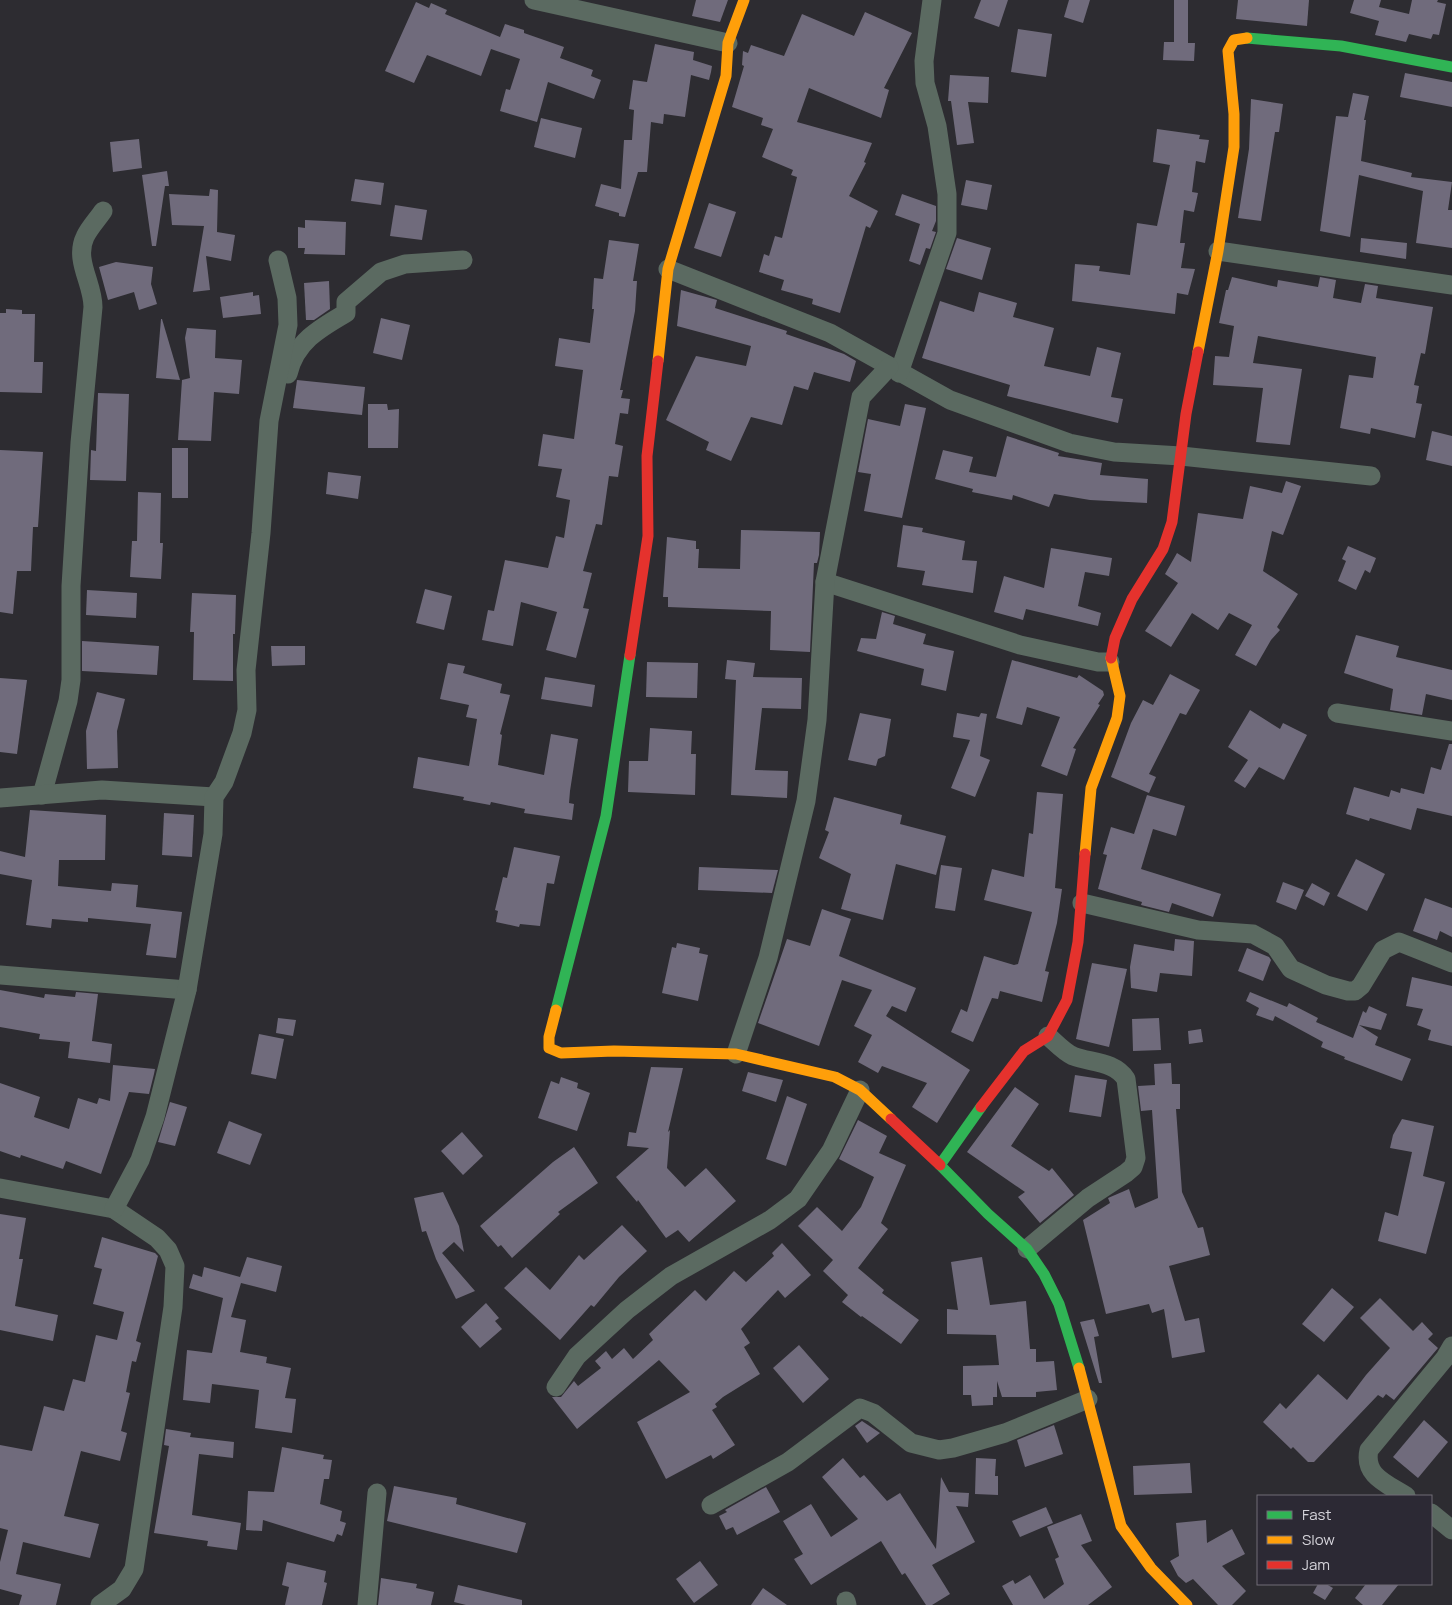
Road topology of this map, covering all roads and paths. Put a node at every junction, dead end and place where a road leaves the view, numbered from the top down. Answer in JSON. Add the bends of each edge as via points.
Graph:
{"nodes":[{"id":1,"x":534,"y":0,"type":"edge"},
{"id":2,"x":744,"y":0,"type":"edge"},
{"id":3,"x":932,"y":0,"type":"edge"},
{"id":4,"x":728,"y":43,"type":"junction"},
{"id":5,"x":1452,"y":67,"type":"edge"},
{"id":6,"x":103,"y":211,"type":"dead end"},
{"id":7,"x":1218,"y":251,"type":"junction"},
{"id":8,"x":278,"y":260,"type":"dead end"},
{"id":9,"x":463,"y":260,"type":"dead end"},
{"id":10,"x":668,"y":269,"type":"junction"},
{"id":11,"x":1452,"y":286,"type":"edge"},
{"id":12,"x":894,"y":370,"type":"junction"},
{"id":13,"x":276,"y":386,"type":"junction"},
{"id":14,"x":1181,"y":456,"type":"junction"},
{"id":15,"x":1372,"y":476,"type":"dead end"},
{"id":16,"x":825,"y":582,"type":"junction"},
{"id":17,"x":1110,"y":662,"type":"junction"},
{"id":18,"x":1337,"y":713,"type":"dead end"},
{"id":19,"x":1452,"y":731,"type":"edge"},
{"id":20,"x":42,"y":795,"type":"junction"},
{"id":21,"x":214,"y":797,"type":"junction"},
{"id":22,"x":0,"y":798,"type":"edge"},
{"id":23,"x":1082,"y":903,"type":"junction"},
{"id":24,"x":1452,"y":963,"type":"edge"},
{"id":25,"x":0,"y":975,"type":"edge"},
{"id":26,"x":187,"y":990,"type":"junction"},
{"id":27,"x":1048,"y":1036,"type":"junction"},
{"id":28,"x":736,"y":1054,"type":"junction"},
{"id":29,"x":860,"y":1090,"type":"junction"},
{"id":30,"x":940,"y":1165,"type":"junction"},
{"id":31,"x":0,"y":1188,"type":"edge"},
{"id":32,"x":114,"y":1209,"type":"junction"},
{"id":33,"x":1027,"y":1249,"type":"junction"},
{"id":34,"x":1452,"y":1346,"type":"edge"},
{"id":35,"x":556,"y":1387,"type":"dead end"},
{"id":36,"x":1088,"y":1399,"type":"junction"},
{"id":37,"x":378,"y":1493,"type":"dead end"},
{"id":38,"x":1404,"y":1495,"type":"edge"},
{"id":39,"x":711,"y":1505,"type":"dead end"},
{"id":40,"x":1432,"y":1514,"type":"edge"},
{"id":41,"x":1452,"y":1530,"type":"edge"},
{"id":42,"x":100,"y":1605,"type":"edge"},
{"id":43,"x":367,"y":1605,"type":"edge"},
{"id":44,"x":1187,"y":1605,"type":"edge"}],
"edges":[{"from":1,"to":4,"type":"street"},
{"from":2,"to":4,"type":"street"},
{"from":3,"to":12,"type":"street","via":[[924,61],[925,83],[937,126],[948,216],[946,233]]},
{"from":4,"to":10,"type":"street","via":[[726,76]]},
{"from":5,"to":7,"type":"street","via":[[1341,46],[1234,39],[1228,51],[1234,148]]},
{"from":6,"to":20,"type":"street","via":[[85,236],[81,248],[93,307],[71,586],[71,680]]},
{"from":7,"to":11,"type":"street"},
{"from":7,"to":14,"type":"street","via":[[1195,362]]},
{"from":8,"to":13,"type":"street","via":[[287,298],[288,325]]},
{"from":9,"to":13,"type":"street","via":[[405,264],[381,272],[346,302],[346,313],[303,343],[291,360],[286,381]]},
{"from":10,"to":12,"type":"street","via":[[830,334]]},
{"from":10,"to":28,"type":"street","via":[[648,456],[648,536],[606,816],[549,1037],[549,1048],[561,1053]]},
{"from":12,"to":14,"type":"street","via":[[950,400],[1069,443],[1114,452]]},
{"from":12,"to":16,"type":"street","via":[[861,397]]},
{"from":13,"to":21,"type":"street","via":[[269,421],[246,670],[247,710],[242,734],[224,782]]},
{"from":14,"to":15,"type":"street"},
{"from":14,"to":17,"type":"street","via":[[1172,522],[1163,549],[1132,599],[1115,638]]},
{"from":16,"to":17,"type":"street","via":[[1020,645]]},
{"from":16,"to":28,"type":"street","via":[[817,720],[806,801],[773,940]]},
{"from":17,"to":23,"type":"street","via":[[1120,696],[1118,718],[1091,788]]},
{"from":18,"to":19,"type":"street"},
{"from":20,"to":21,"type":"street","via":[[102,790]]},
{"from":20,"to":22,"type":"street"},
{"from":21,"to":26,"type":"street","via":[[212,834]]},
{"from":23,"to":24,"type":"street","via":[[1198,930],[1253,934],[1275,946],[1291,969],[1326,986],[1348,992],[1361,986],[1383,950],[1399,942]]},
{"from":23,"to":27,"type":"street","via":[[1067,1000]]},
{"from":25,"to":26,"type":"street"},
{"from":26,"to":32,"type":"street","via":[[155,1117],[140,1160]]},
{"from":27,"to":30,"type":"street","via":[[1024,1051]]},
{"from":27,"to":33,"type":"street","via":[[1071,1055],[1121,1071],[1126,1079],[1136,1158],[1126,1174],[1088,1198]]},
{"from":28,"to":29,"type":"street","via":[[835,1077]]},
{"from":29,"to":30,"type":"street"},
{"from":29,"to":35,"type":"street","via":[[831,1151],[798,1200],[770,1220],[671,1276],[627,1310],[577,1356]]},
{"from":30,"to":33,"type":"street"},
{"from":31,"to":32,"type":"street"},
{"from":32,"to":42,"type":"street","via":[[157,1238],[168,1250],[175,1266],[173,1307],[134,1569],[122,1589]]},
{"from":33,"to":36,"type":"street","via":[[1059,1304]]},
{"from":34,"to":38,"type":"street","via":[[1369,1450],[1368,1466],[1375,1477]]},
{"from":36,"to":39,"type":"street","via":[[1005,1433],[939,1450],[911,1442],[872,1412],[860,1408],[788,1462]]},
{"from":36,"to":44,"type":"street","via":[[1121,1526],[1152,1570]]},
{"from":37,"to":43,"type":"street"},
{"from":40,"to":41,"type":"street"}]}
